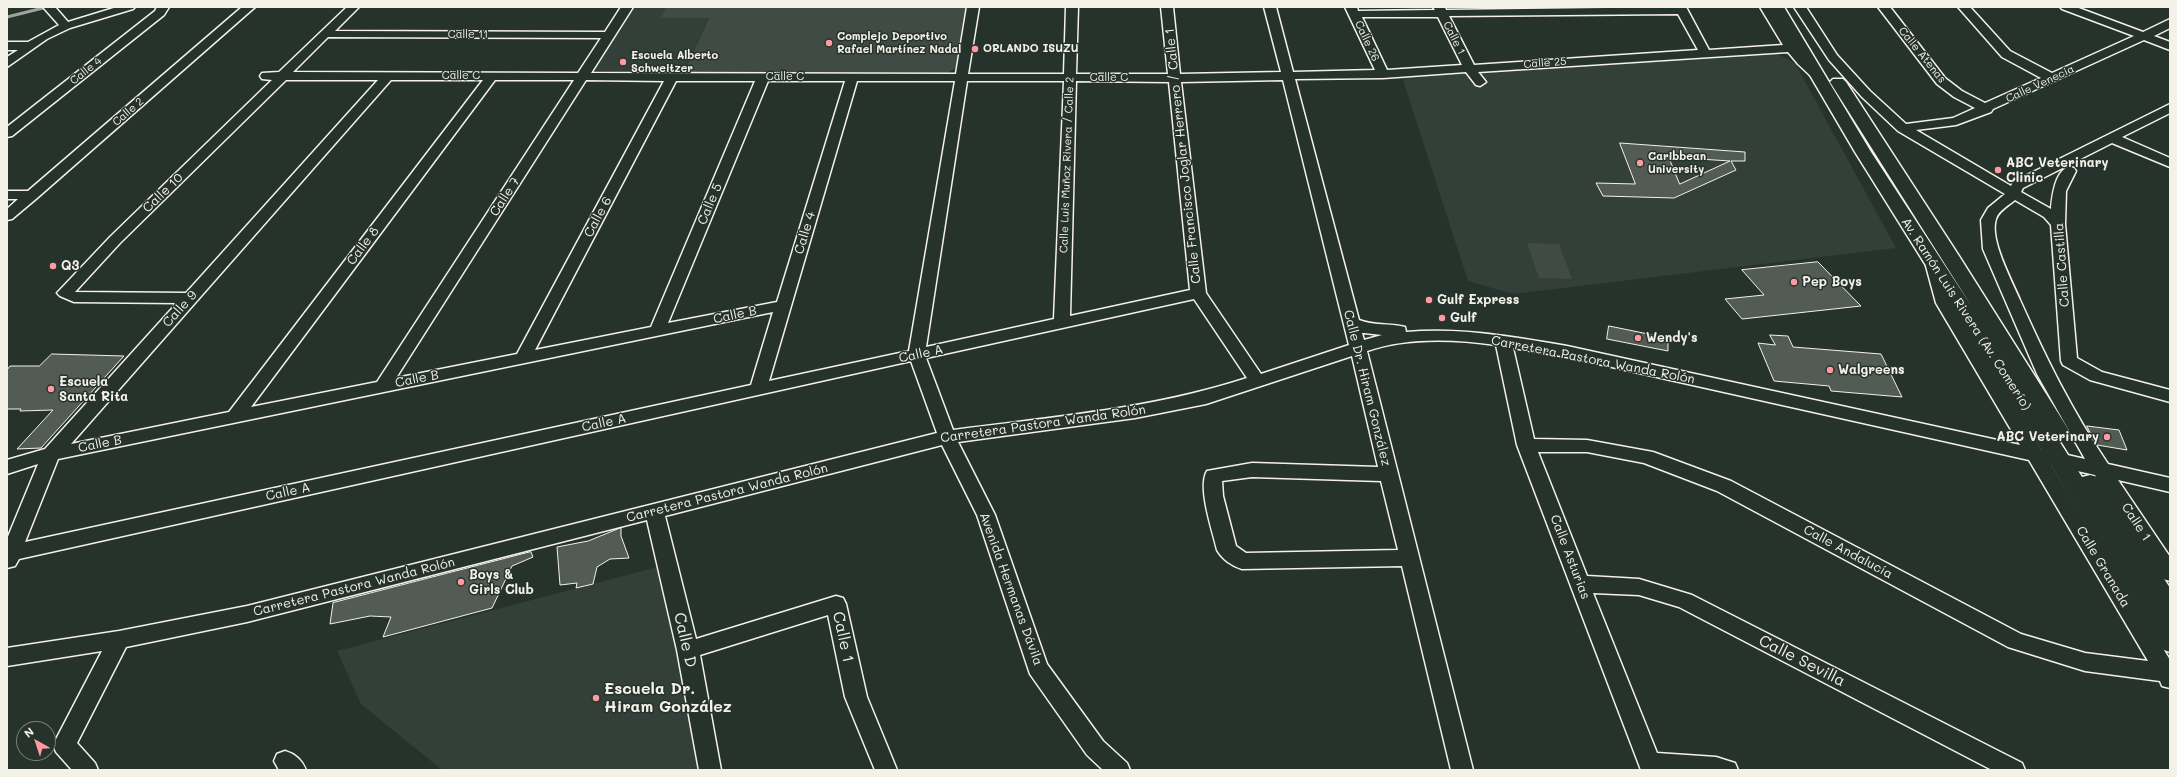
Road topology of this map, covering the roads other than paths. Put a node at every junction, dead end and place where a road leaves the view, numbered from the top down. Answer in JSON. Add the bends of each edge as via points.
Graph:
{"nodes":[{"id":1,"x":49,"y":7,"type":"edge"},
{"id":2,"x":130,"y":7,"type":"edge"},
{"id":3,"x":163,"y":7,"type":"edge"},
{"id":4,"x":249,"y":7,"type":"edge"},
{"id":5,"x":353,"y":7,"type":"edge"},
{"id":6,"x":627,"y":7,"type":"edge"},
{"id":7,"x":973,"y":7,"type":"edge"},
{"id":8,"x":1072,"y":7,"type":"edge"},
{"id":9,"x":1167,"y":7,"type":"edge"},
{"id":10,"x":1270,"y":7,"type":"edge"},
{"id":11,"x":1766,"y":7,"type":"edge"},
{"id":12,"x":1777,"y":7,"type":"edge"},
{"id":13,"x":1790,"y":7,"type":"edge"},
{"id":14,"x":1800,"y":7,"type":"edge"},
{"id":15,"x":1884,"y":7,"type":"edge"},
{"id":16,"x":1964,"y":7,"type":"edge"},
{"id":17,"x":2066,"y":7,"type":"edge"},
{"id":18,"x":1681,"y":9,"type":"edge"},
{"id":19,"x":1352,"y":10,"type":"edge"},
{"id":20,"x":1440,"y":10,"type":"edge"},
{"id":21,"x":2170,"y":22,"type":"edge"},
{"id":22,"x":66,"y":26,"type":"junction"},
{"id":23,"x":326,"y":34,"type":"junction"},
{"id":24,"x":610,"y":35,"type":"junction"},
{"id":25,"x":2143,"y":37,"type":"junction"},
{"id":26,"x":7,"y":46,"type":"edge"},
{"id":27,"x":32,"y":46,"type":"junction"},
{"id":28,"x":2170,"y":46,"type":"edge"},
{"id":29,"x":1796,"y":48,"type":"junction"},
{"id":30,"x":1705,"y":53,"type":"junction"},
{"id":31,"x":7,"y":63,"type":"edge"},
{"id":32,"x":1470,"y":69,"type":"junction"},
{"id":33,"x":1382,"y":74,"type":"junction"},
{"id":34,"x":266,"y":76,"type":"dead end"},
{"id":35,"x":283,"y":76,"type":"junction"},
{"id":36,"x":388,"y":76,"type":"junction"},
{"id":37,"x":492,"y":76,"type":"junction"},
{"id":38,"x":583,"y":76,"type":"junction"},
{"id":39,"x":1287,"y":76,"type":"junction"},
{"id":40,"x":672,"y":77,"type":"junction"},
{"id":41,"x":763,"y":77,"type":"junction"},
{"id":42,"x":852,"y":77,"type":"junction"},
{"id":43,"x":961,"y":77,"type":"junction"},
{"id":44,"x":1070,"y":78,"type":"junction"},
{"id":45,"x":1174,"y":78,"type":"junction"},
{"id":46,"x":2052,"y":78,"type":"junction"},
{"id":47,"x":1480,"y":82,"type":"dead end"},
{"id":48,"x":2170,"y":108,"type":"edge"},
{"id":49,"x":1987,"y":109,"type":"junction"},
{"id":50,"x":2170,"y":119,"type":"edge"},
{"id":51,"x":1903,"y":128,"type":"junction"},
{"id":52,"x":7,"y":133,"type":"edge"},
{"id":53,"x":2118,"y":140,"type":"junction"},
{"id":54,"x":2170,"y":163,"type":"edge"},
{"id":55,"x":2069,"y":171,"type":"junction"},
{"id":56,"x":2013,"y":194,"type":"junction"},
{"id":57,"x":7,"y":195,"type":"edge"},
{"id":58,"x":32,"y":195,"type":"junction"},
{"id":59,"x":7,"y":216,"type":"edge"},
{"id":60,"x":2058,"y":224,"type":"junction"},
{"id":61,"x":1933,"y":262,"type":"junction"},
{"id":62,"x":1198,"y":293,"type":"junction"},
{"id":63,"x":190,"y":298,"type":"junction"},
{"id":64,"x":784,"y":305,"type":"junction"},
{"id":65,"x":1062,"y":323,"type":"junction"},
{"id":66,"x":1351,"y":323,"type":"junction"},
{"id":67,"x":656,"y":331,"type":"junction"},
{"id":68,"x":1410,"y":335,"type":"junction"},
{"id":69,"x":1503,"y":340,"type":"junction"},
{"id":70,"x":1358,"y":348,"type":"junction"},
{"id":71,"x":917,"y":355,"type":"junction"},
{"id":72,"x":523,"y":358,"type":"junction"},
{"id":73,"x":1258,"y":382,"type":"junction"},
{"id":74,"x":382,"y":387,"type":"junction"},
{"id":75,"x":758,"y":389,"type":"junction"},
{"id":76,"x":2170,"y":396,"type":"edge"},
{"id":77,"x":234,"y":417,"type":"junction"},
{"id":78,"x":947,"y":437,"type":"junction"},
{"id":79,"x":1526,"y":445,"type":"junction"},
{"id":80,"x":51,"y":454,"type":"junction"},
{"id":81,"x":2036,"y":455,"type":"junction"},
{"id":82,"x":2060,"y":461,"type":"junction"},
{"id":83,"x":2080,"y":466,"type":"junction"},
{"id":84,"x":7,"y":467,"type":"edge"},
{"id":85,"x":2102,"y":470,"type":"junction"},
{"id":86,"x":1389,"y":474,"type":"junction"},
{"id":87,"x":2170,"y":485,"type":"edge"},
{"id":88,"x":654,"y":511,"type":"junction"},
{"id":89,"x":9,"y":558,"type":"edge"},
{"id":90,"x":1410,"y":558,"type":"junction"},
{"id":91,"x":2170,"y":573,"type":"edge"},
{"id":92,"x":1580,"y":584,"type":"junction"},
{"id":93,"x":2170,"y":609,"type":"edge"},
{"id":94,"x":119,"y":640,"type":"junction"},
{"id":95,"x":2170,"y":641,"type":"edge"},
{"id":96,"x":688,"y":650,"type":"junction"},
{"id":97,"x":7,"y":657,"type":"edge"},
{"id":98,"x":2168,"y":676,"type":"edge"},
{"id":99,"x":1651,"y":767,"type":"edge"},
{"id":100,"x":88,"y":770,"type":"edge"},
{"id":101,"x":710,"y":770,"type":"edge"},
{"id":102,"x":886,"y":770,"type":"edge"},
{"id":103,"x":1118,"y":770,"type":"edge"},
{"id":104,"x":1462,"y":770,"type":"edge"},
{"id":105,"x":1727,"y":770,"type":"edge"},
{"id":106,"x":2014,"y":770,"type":"edge"}],
"edges":[{"from":1,"to":22,"type":"street"},
{"from":2,"to":22,"type":"street"},
{"from":3,"to":52,"type":"street","name":"Calle 4","via":[[160,13]]},
{"from":4,"to":58,"type":"street","name":"Calle 2"},
{"from":5,"to":23,"type":"street","name":"Calle 10"},
{"from":6,"to":24,"type":"street","name":"Calle 7"},
{"from":7,"to":43,"type":"street"},
{"from":8,"to":44,"type":"street","name":"Calle Luis Muñoz Rivera / Calle 2"},
{"from":9,"to":45,"type":"street","name":"Calle Francisco Joglar Herrero / Calle 1"},
{"from":10,"to":39,"type":"street","name":"Calle Dr. Hiram González"},
{"from":11,"to":29,"type":"street"},
{"from":12,"to":29,"type":"main road","name":"Av. Ramón Luis Rivera (Av. Comerío)"},
{"from":13,"to":83,"type":"main road","name":"Av. Ramón Luis Rivera (Av. Comerío)","via":[[1950,256]]},
{"from":14,"to":51,"type":"street","via":[[1833,57],[1866,94]]},
{"from":15,"to":49,"type":"street","name":"Calle Atenas","via":[[1941,81],[1958,94]]},
{"from":16,"to":46,"type":"street","via":[[2006,54]]},
{"from":17,"to":25,"type":"street"},
{"from":18,"to":20,"type":"street"},
{"from":18,"to":30,"type":"street"},
{"from":19,"to":20,"type":"street"},
{"from":19,"to":33,"type":"street","name":"Calle 26"},
{"from":20,"to":32,"type":"street","name":"Calle 1"},
{"from":21,"to":25,"type":"street","name":"Calle Venecia","via":[[2168,26]]},
{"from":22,"to":27,"type":"street"},
{"from":23,"to":24,"type":"street","name":"Calle 11"},
{"from":23,"to":35,"type":"street","name":"Calle 10"},
{"from":24,"to":38,"type":"street","name":"Calle 7"},
{"from":25,"to":28,"type":"street"},
{"from":25,"to":46,"type":"street","name":"Calle Venecia"},
{"from":26,"to":27,"type":"street"},
{"from":27,"to":31,"type":"street"},
{"from":29,"to":30,"type":"street","name":"Calle 25"},
{"from":29,"to":61,"type":"main road","name":"Av. Ramón Luis Rivera (Av. Comerío)","via":[[1819,77]]},
{"from":30,"to":32,"type":"street","name":"Calle 25"},
{"from":32,"to":33,"type":"street","name":"Calle 25"},
{"from":32,"to":47,"type":"street","name":"Calle 1"},
{"from":33,"to":39,"type":"street","name":"Calle 25"},
{"from":34,"to":35,"type":"street","name":"Calle C"},
{"from":35,"to":36,"type":"street","name":"Calle C"},
{"from":35,"to":63,"type":"street","name":"Calle 10","via":[[115,240],[65,293],[74,297]]},
{"from":36,"to":37,"type":"street","name":"Calle C"},
{"from":36,"to":63,"type":"street","name":"Calle 9"},
{"from":37,"to":38,"type":"street","name":"Calle C"},
{"from":37,"to":77,"type":"street","name":"Calle 8"},
{"from":38,"to":40,"type":"street","name":"Calle C"},
{"from":38,"to":74,"type":"street","name":"Calle 7"},
{"from":39,"to":45,"type":"street","name":"Calle C"},
{"from":39,"to":66,"type":"street","name":"Calle Dr. Hiram González"},
{"from":40,"to":41,"type":"street","name":"Calle C"},
{"from":40,"to":72,"type":"street","name":"Calle 6"},
{"from":41,"to":42,"type":"street","name":"Calle C"},
{"from":41,"to":67,"type":"street","name":"Calle 5"},
{"from":42,"to":43,"type":"street","name":"Calle C"},
{"from":42,"to":64,"type":"street","name":"Calle 4"},
{"from":43,"to":44,"type":"street","name":"Calle C"},
{"from":43,"to":71,"type":"street"},
{"from":44,"to":45,"type":"street","name":"Calle C"},
{"from":44,"to":65,"type":"street","name":"Calle Luis Muñoz Rivera / Calle 2"},
{"from":45,"to":62,"type":"street","name":"Calle Francisco Joglar Herrero / Calle 1"},
{"from":46,"to":49,"type":"street","name":"Calle Venecia"},
{"from":48,"to":53,"type":"street"},
{"from":49,"to":51,"type":"street","name":"Calle Venecia","via":[[1956,121]]},
{"from":50,"to":53,"type":"street"},
{"from":51,"to":56,"type":"street"},
{"from":53,"to":54,"type":"street"},
{"from":53,"to":55,"type":"street"},
{"from":53,"to":56,"type":"street","name":"Calle 1","via":[[2018,185]]},
{"from":55,"to":56,"type":"street","via":[[2029,191]]},
{"from":55,"to":60,"type":"street","name":"Calle Castilla","via":[[2059,191]]},
{"from":56,"to":60,"type":"street","via":[[2048,214]]},
{"from":56,"to":85,"type":"street","name":"Calle 1","via":[[1993,211],[1988,220],[1990,249],[2045,374],[2080,437]]},
{"from":57,"to":58,"type":"street"},
{"from":58,"to":59,"type":"street","name":"Calle 2"},
{"from":60,"to":76,"type":"street","name":"Calle Castilla","via":[[2069,360],[2096,376]]},
{"from":61,"to":81,"type":"street","name":"Calle Granada","via":[[1944,303]]},
{"from":61,"to":82,"type":"main road","name":"Av. Ramón Luis Rivera (Av. Comerío)"},
{"from":62,"to":65,"type":"street","name":"Calle A"},
{"from":62,"to":73,"type":"street","name":"Calle Francisco Joglar Herrero / Calle 1"},
{"from":63,"to":80,"type":"street","name":"Calle 9"},
{"from":64,"to":67,"type":"street","name":"Calle B"},
{"from":64,"to":75,"type":"street","name":"Calle 4"},
{"from":65,"to":71,"type":"street","name":"Calle A"},
{"from":66,"to":68,"type":"street","via":[[1364,328],[1398,331]]},
{"from":66,"to":70,"type":"street","name":"Calle Dr. Hiram González"},
{"from":67,"to":72,"type":"street","name":"Calle B"},
{"from":68,"to":69,"type":"street","name":"Carretera Pastora Wanda Rolón"},
{"from":68,"to":70,"type":"street","name":"Carretera Pastora Wanda Rolón"},
{"from":69,"to":79,"type":"street","name":"Calle Asturias"},
{"from":69,"to":81,"type":"street","name":"Carretera Pastora Wanda Rolón"},
{"from":70,"to":73,"type":"street","name":"Carretera Pastora Wanda Rolón"},
{"from":70,"to":86,"type":"street","name":"Calle Dr. Hiram González"},
{"from":71,"to":75,"type":"street","name":"Calle A"},
{"from":71,"to":78,"type":"street","name":"Avenida Hermanas Dávila"},
{"from":72,"to":74,"type":"street","name":"Calle B"},
{"from":73,"to":78,"type":"street","name":"Carretera Pastora Wanda Rolón","via":[[1206,398],[1135,412]]},
{"from":74,"to":77,"type":"street","name":"Calle B"},
{"from":75,"to":89,"type":"street","name":"Calle A"},
{"from":77,"to":80,"type":"street","name":"Calle B"},
{"from":78,"to":88,"type":"street","name":"Carretera Pastora Wanda Rolón"},
{"from":78,"to":103,"type":"street","name":"Avenida Hermanas Dávila","via":[[986,515],[1038,668],[1095,748]]},
{"from":79,"to":92,"type":"street","name":"Calle Asturias"},
{"from":79,"to":98,"type":"street","name":"Calle Andalucía","via":[[1587,446],[1647,457],[1724,486],[2015,641],[2085,662]]},
{"from":80,"to":84,"type":"street","name":"Calle B"},
{"from":80,"to":89,"type":"street","name":"Calle 9"},
{"from":81,"to":82,"type":"street","name":"Carretera Pastora Wanda Rolón"},
{"from":81,"to":98,"type":"street","name":"Calle Granada"},
{"from":82,"to":83,"type":"street","name":"Carretera Pastora Wanda Rolón"},
{"from":82,"to":95,"type":"main road","name":"Av. Ramón Luis Rivera (Av. Comerío)"},
{"from":83,"to":85,"type":"street","name":"Carretera Pastora Wanda Rolón"},
{"from":83,"to":93,"type":"main road","name":"Av. Ramón Luis Rivera (Av. Comerío)"},
{"from":85,"to":87,"type":"street","name":"Carretera Pastora Wanda Rolón"},
{"from":85,"to":91,"type":"street","name":"Calle 1"},
{"from":86,"to":90,"type":"street","name":"Calle Dr. Hiram González"},
{"from":86,"to":90,"type":"street","via":[[1252,470],[1213,476],[1214,496],[1227,550],[1242,561]]},
{"from":88,"to":94,"type":"street","name":"Carretera Pastora Wanda Rolón","via":[[247,614]]},
{"from":88,"to":96,"type":"street","name":"Calle D"},
{"from":90,"to":104,"type":"street","name":"Calle Dr. Hiram González"},
{"from":92,"to":99,"type":"street","name":"Calle Asturias"},
{"from":92,"to":106,"type":"street","name":"Calle Sevilla","via":[[1639,587],[1685,601]]},
{"from":94,"to":97,"type":"street","name":"Carretera Pastora Wanda Rolón"},
{"from":94,"to":100,"type":"street","via":[[64,745]]},
{"from":96,"to":101,"type":"street","name":"Calle D"},
{"from":96,"to":102,"type":"street","name":"Calle 1","via":[[836,604],[856,697]]},
{"from":99,"to":105,"type":"street","via":[[1716,767]]}]}
